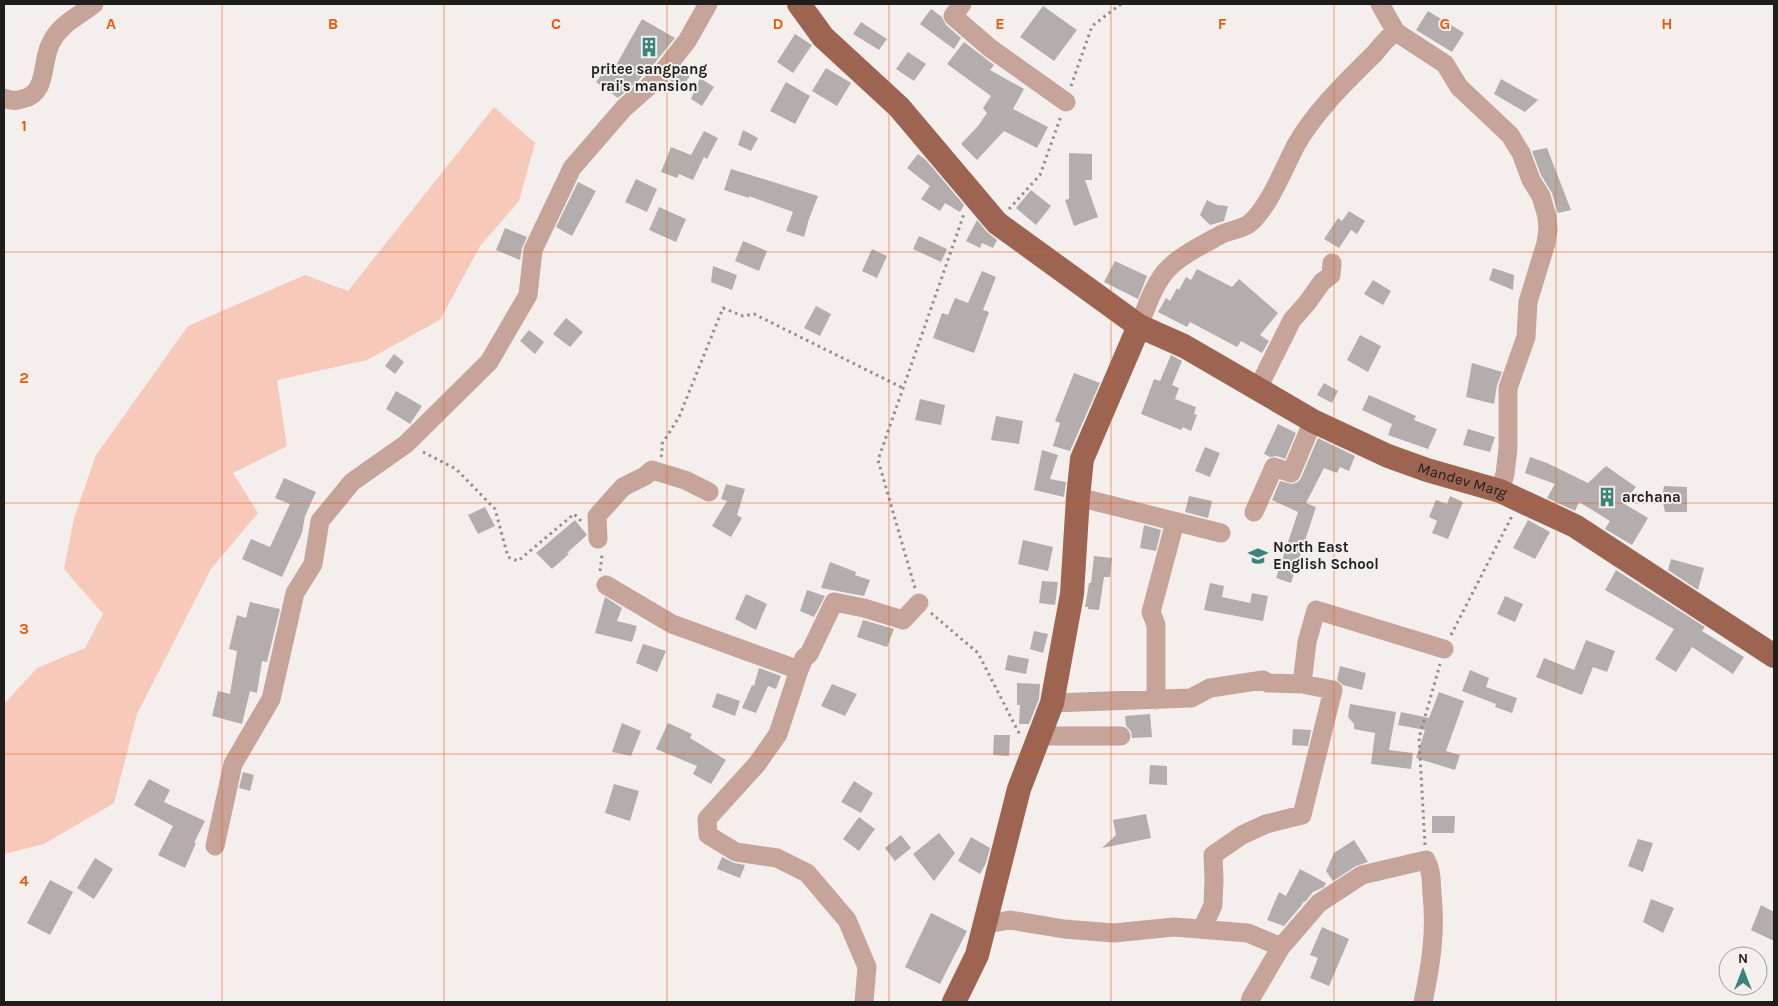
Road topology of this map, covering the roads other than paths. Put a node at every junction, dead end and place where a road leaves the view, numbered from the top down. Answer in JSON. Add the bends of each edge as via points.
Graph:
{"nodes":[{"id":1,"x":94,"y":4,"type":"edge"},
{"id":2,"x":708,"y":4,"type":"edge"},
{"id":3,"x":799,"y":4,"type":"edge"},
{"id":4,"x":962,"y":4,"type":"edge"},
{"id":5,"x":1380,"y":4,"type":"edge"},
{"id":6,"x":1396,"y":32,"type":"junction"},
{"id":7,"x":4,"y":98,"type":"edge"},
{"id":8,"x":1066,"y":102,"type":"dead end"},
{"id":9,"x":1332,"y":263,"type":"dead end"},
{"id":10,"x":1139,"y":326,"type":"junction"},
{"id":11,"x":1258,"y":388,"type":"junction"},
{"id":12,"x":1313,"y":421,"type":"junction"},
{"id":13,"x":709,"y":492,"type":"dead end"},
{"id":14,"x":1510,"y":495,"type":"junction"},
{"id":15,"x":1078,"y":497,"type":"junction"},
{"id":16,"x":1254,"y":512,"type":"dead end"},
{"id":17,"x":1175,"y":522,"type":"junction"},
{"id":18,"x":1221,"y":533,"type":"dead end"},
{"id":19,"x":598,"y":539,"type":"road end"},
{"id":20,"x":606,"y":585,"type":"road end"},
{"id":21,"x":919,"y":602,"type":"road end"},
{"id":22,"x":1444,"y":649,"type":"road end"},
{"id":23,"x":1774,"y":656,"type":"edge"},
{"id":24,"x":799,"y":670,"type":"junction"},
{"id":25,"x":1302,"y":684,"type":"junction"},
{"id":26,"x":1156,"y":700,"type":"junction"},
{"id":27,"x":1052,"y":703,"type":"junction"},
{"id":28,"x":1122,"y":736,"type":"dead end"},
{"id":29,"x":1037,"y":742,"type":"junction"},
{"id":30,"x":215,"y":846,"type":"dead end"},
{"id":31,"x":986,"y":924,"type":"junction"},
{"id":32,"x":1202,"y":930,"type":"junction"},
{"id":33,"x":1281,"y":947,"type":"junction"},
{"id":34,"x":864,"y":1002,"type":"edge"},
{"id":35,"x":954,"y":1002,"type":"edge"},
{"id":36,"x":1250,"y":1002,"type":"edge"},
{"id":37,"x":1423,"y":1002,"type":"edge"}],
"edges":[{"from":1,"to":7,"type":"street","via":[[67,22],[50,44],[41,84],[35,94],[16,101]]},
{"from":2,"to":30,"type":"street","via":[[687,41],[657,79],[624,108],[572,168],[533,250],[528,295],[489,362],[406,444],[352,482],[320,521],[313,564],[295,593],[271,699],[233,764]]},
{"from":3,"to":10,"type":"main road","name":"Mandev Marg","via":[[823,37],[899,107],[997,223]]},
{"from":4,"to":8,"type":"street","via":[[953,16],[990,48]]},
{"from":5,"to":6,"type":"street"},
{"from":6,"to":10,"type":"street","via":[[1332,97],[1315,119],[1297,144],[1259,214],[1249,225],[1204,244],[1166,271],[1150,297]]},
{"from":6,"to":14,"type":"street","via":[[1445,64],[1460,87],[1510,135],[1541,196],[1547,217],[1546,244],[1528,302],[1526,337],[1508,388],[1505,474]]},
{"from":9,"to":11,"type":"street","via":[[1331,274],[1292,320]]},
{"from":10,"to":11,"type":"main road","name":"Mandev Marg","via":[[1184,346]]},
{"from":10,"to":15,"type":"main road","via":[[1082,460]]},
{"from":11,"to":12,"type":"main road","name":"Mandev Marg"},
{"from":12,"to":14,"type":"main road","name":"Mandev Marg","via":[[1388,456]]},
{"from":12,"to":16,"type":"street","via":[[1291,473],[1274,467]]},
{"from":13,"to":19,"type":"street","via":[[685,480],[652,470],[623,487],[597,516]]},
{"from":14,"to":23,"type":"main road","name":"Mandev Marg","via":[[1575,526]]},
{"from":15,"to":17,"type":"street"},
{"from":15,"to":27,"type":"main road","via":[[1072,594]]},
{"from":17,"to":18,"type":"street"},
{"from":17,"to":26,"type":"street","via":[[1151,612],[1156,624]]},
{"from":20,"to":24,"type":"street","via":[[672,624]]},
{"from":21,"to":24,"type":"street","via":[[902,620],[834,602]]},
{"from":22,"to":25,"type":"street","via":[[1316,610],[1306,642]]},
{"from":24,"to":34,"type":"street","via":[[778,734],[757,764],[707,819],[708,835],[736,852],[777,858],[807,873],[847,920],[867,967]]},
{"from":25,"to":26,"type":"street","via":[[1263,680],[1210,688],[1191,698]]},
{"from":25,"to":32,"type":"street","via":[[1333,690],[1302,815],[1242,835],[1213,855],[1213,905]]},
{"from":26,"to":27,"type":"street"},
{"from":27,"to":29,"type":"main road"},
{"from":28,"to":29,"type":"street"},
{"from":29,"to":31,"type":"main road","via":[[1019,789]]},
{"from":31,"to":32,"type":"street","via":[[1010,920],[1114,933],[1174,927]]},
{"from":31,"to":35,"type":"main road","via":[[977,955]]},
{"from":32,"to":33,"type":"street","via":[[1248,934]]},
{"from":33,"to":36,"type":"street"},
{"from":33,"to":37,"type":"street","via":[[1319,903],[1362,875],[1426,860],[1431,869],[1435,919]]}]}
